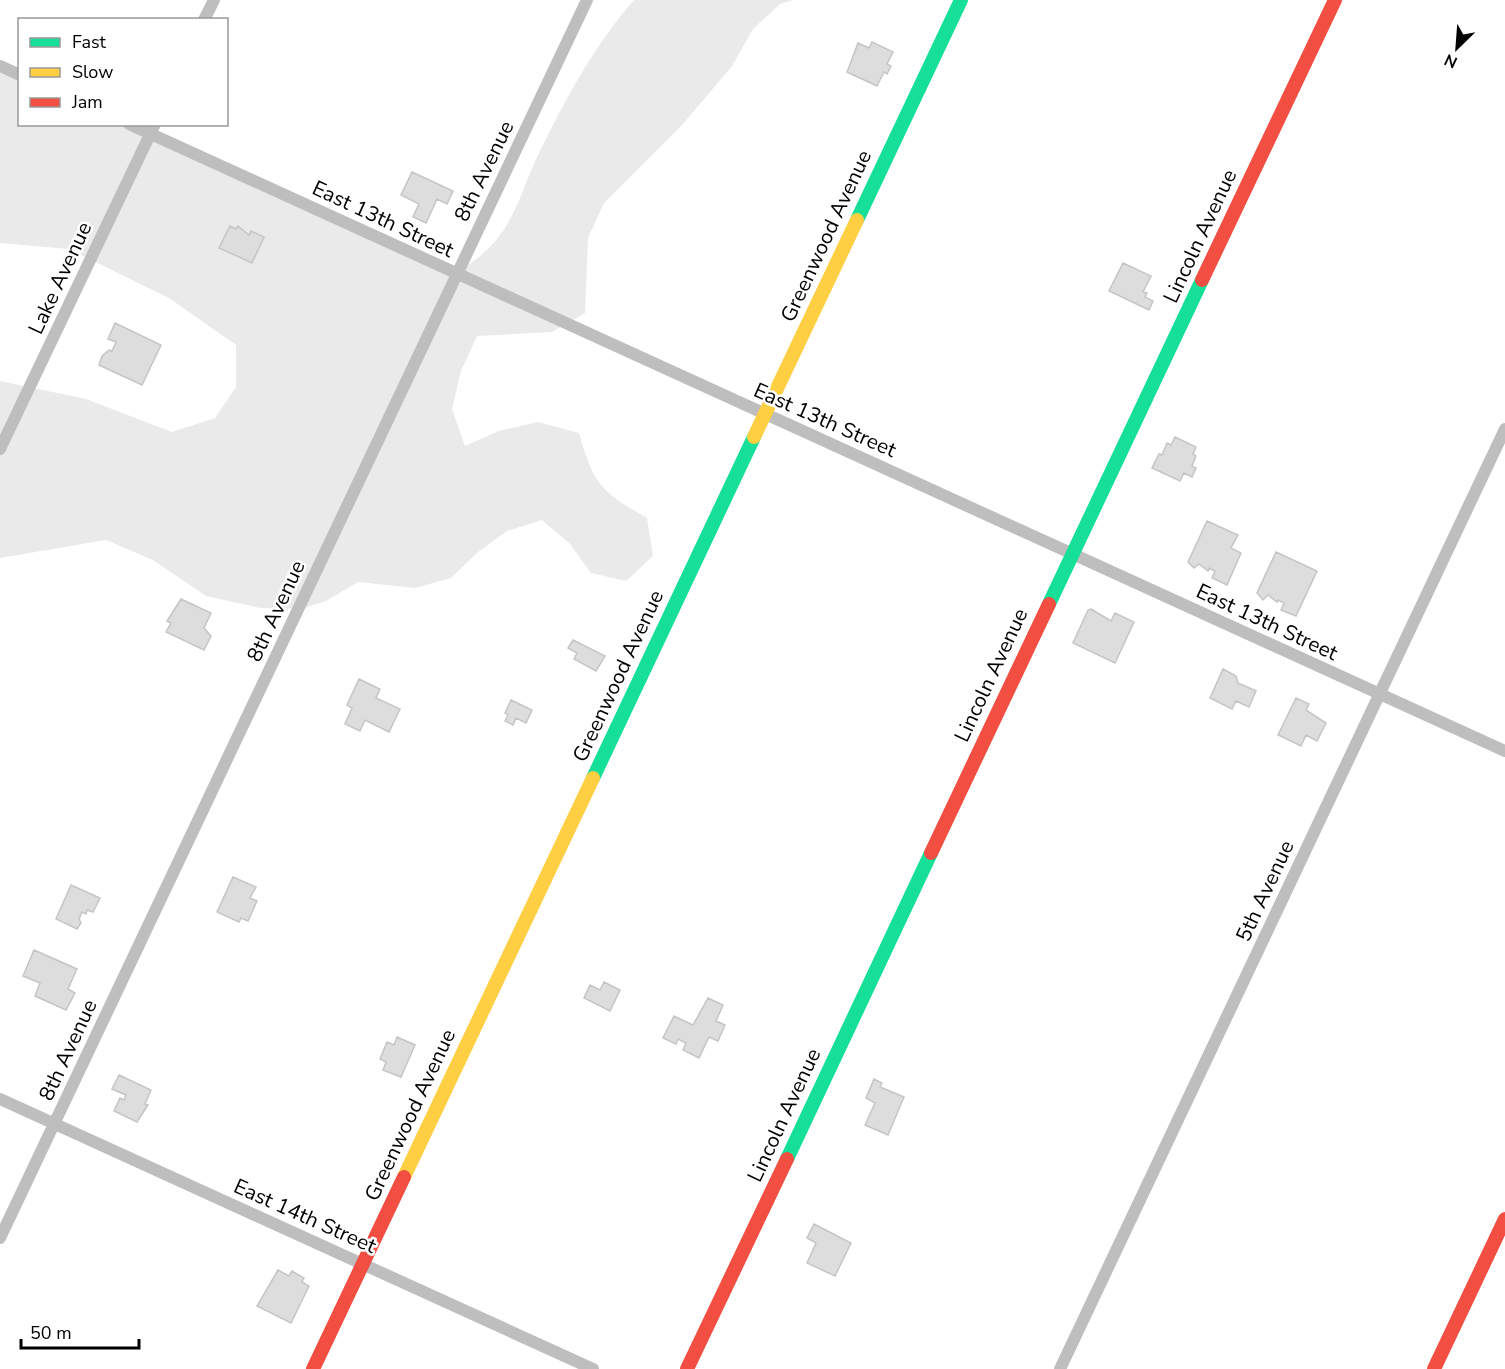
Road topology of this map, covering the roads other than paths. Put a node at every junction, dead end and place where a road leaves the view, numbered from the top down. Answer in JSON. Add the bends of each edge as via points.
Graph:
{"nodes":[{"id":1,"x":214,"y":0,"type":"edge"},
{"id":2,"x":587,"y":0,"type":"edge"},
{"id":3,"x":961,"y":0,"type":"edge"},
{"id":4,"x":1335,"y":0,"type":"edge"},
{"id":5,"x":205,"y":18,"type":"edge"},
{"id":6,"x":0,"y":66,"type":"edge"},
{"id":7,"x":18,"y":74,"type":"edge"},
{"id":8,"x":152,"y":129,"type":"edge"},
{"id":9,"x":456,"y":274,"type":"junction"},
{"id":10,"x":765,"y":414,"type":"junction"},
{"id":11,"x":1505,"y":429,"type":"edge"},
{"id":12,"x":0,"y":449,"type":"edge"},
{"id":13,"x":1072,"y":554,"type":"junction"},
{"id":14,"x":1380,"y":694,"type":"junction"},
{"id":15,"x":1505,"y":752,"type":"edge"},
{"id":16,"x":0,"y":1099,"type":"edge"},
{"id":17,"x":54,"y":1124,"type":"junction"},
{"id":18,"x":1505,"y":1219,"type":"edge"},
{"id":19,"x":0,"y":1238,"type":"edge"},
{"id":20,"x":363,"y":1264,"type":"junction"},
{"id":21,"x":313,"y":1369,"type":"edge"},
{"id":22,"x":593,"y":1369,"type":"edge"},
{"id":23,"x":687,"y":1369,"type":"edge"},
{"id":24,"x":1060,"y":1369,"type":"edge"},
{"id":25,"x":1434,"y":1369,"type":"edge"}],
"edges":[{"from":1,"to":5,"type":"street"},
{"from":2,"to":9,"type":"street","name":"8th Avenue"},
{"from":3,"to":10,"type":"street","name":"Greenwood Avenue"},
{"from":4,"to":13,"type":"street","name":"Lincoln Avenue"},
{"from":6,"to":7,"type":"street"},
{"from":8,"to":9,"type":"street","name":"East 13th Street"},
{"from":8,"to":12,"type":"street","name":"Lake Avenue"},
{"from":9,"to":10,"type":"street","name":"East 13th Street"},
{"from":9,"to":17,"type":"street","name":"8th Avenue"},
{"from":10,"to":13,"type":"street","name":"East 13th Street"},
{"from":10,"to":20,"type":"street","name":"Greenwood Avenue"},
{"from":11,"to":14,"type":"street","name":"5th Avenue"},
{"from":13,"to":14,"type":"street","name":"East 13th Street"},
{"from":13,"to":23,"type":"street","name":"Lincoln Avenue"},
{"from":14,"to":15,"type":"street","name":"East 13th Street"},
{"from":14,"to":24,"type":"street","name":"5th Avenue"},
{"from":16,"to":17,"type":"street","name":"East 14th Street"},
{"from":17,"to":19,"type":"street","name":"8th Avenue"},
{"from":17,"to":20,"type":"street","name":"East 14th Street"},
{"from":18,"to":25,"type":"street"},
{"from":20,"to":21,"type":"street","name":"Greenwood Avenue"},
{"from":20,"to":22,"type":"street","name":"East 14th Street"}]}
